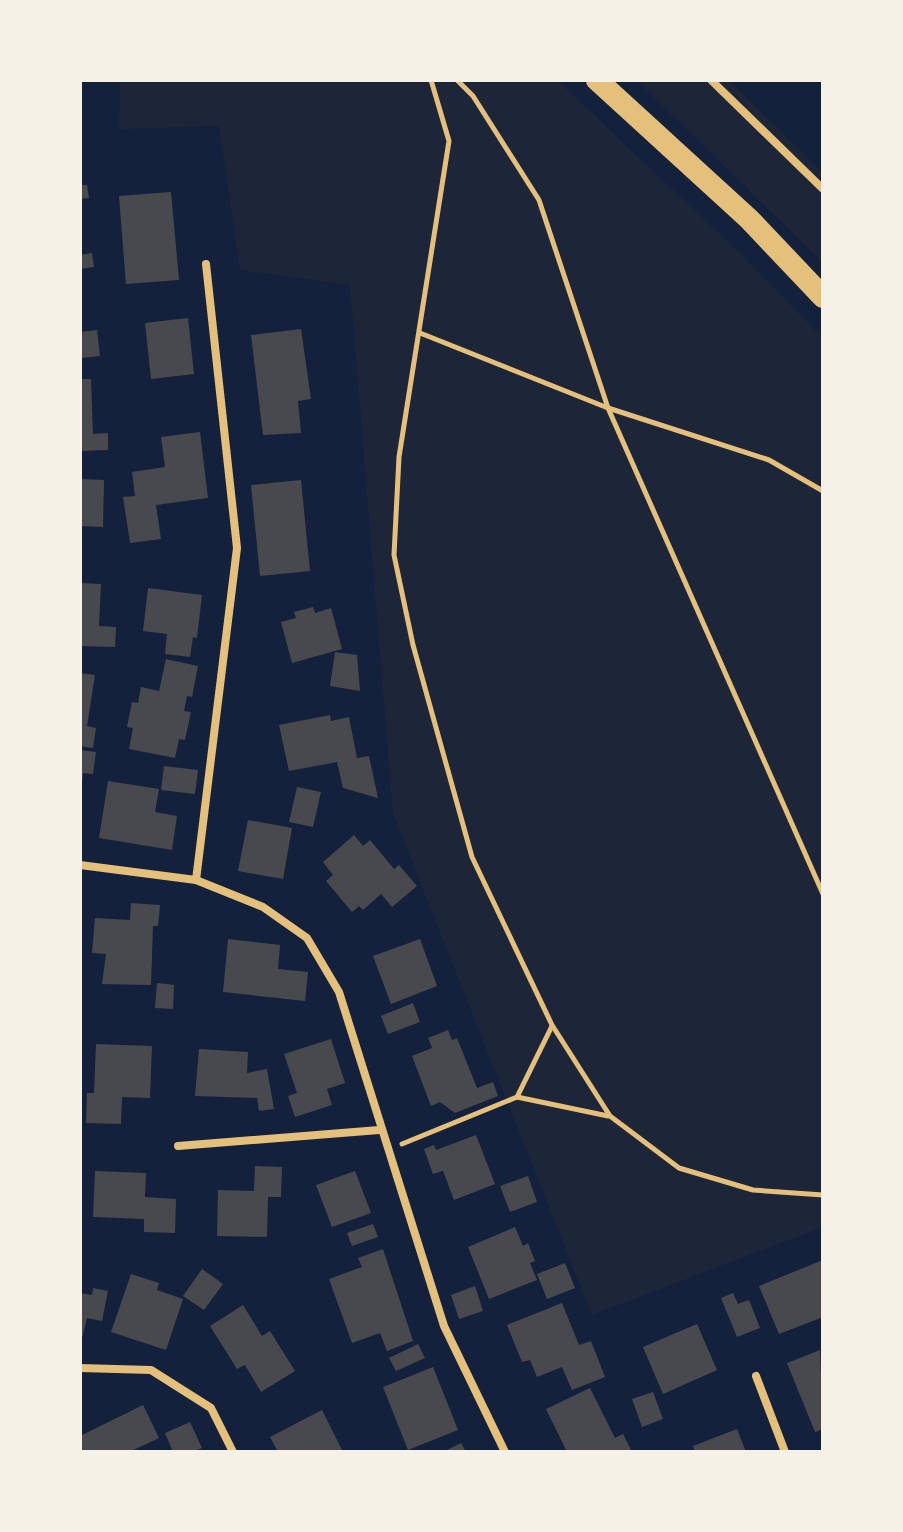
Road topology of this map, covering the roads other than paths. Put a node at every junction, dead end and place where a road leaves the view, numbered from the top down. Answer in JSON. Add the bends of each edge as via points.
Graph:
{"nodes":[{"id":1,"x":597,"y":80,"type":"edge"},
{"id":2,"x":711,"y":80,"type":"edge"},
{"id":3,"x":823,"y":189,"type":"edge"},
{"id":4,"x":206,"y":264,"type":"dead end"},
{"id":5,"x":823,"y":297,"type":"edge"},
{"id":6,"x":80,"y":865,"type":"edge"},
{"id":7,"x":196,"y":880,"type":"junction"},
{"id":8,"x":379,"y":1130,"type":"junction"},
{"id":9,"x":178,"y":1146,"type":"dead end"},
{"id":10,"x":80,"y":1368,"type":"edge"},
{"id":11,"x":756,"y":1376,"type":"dead end"},
{"id":12,"x":233,"y":1452,"type":"edge"},
{"id":13,"x":505,"y":1452,"type":"edge"},
{"id":14,"x":785,"y":1452,"type":"edge"}],
"edges":[{"from":1,"to":5,"type":"highway","via":[[749,219]]},
{"from":2,"to":3,"type":"street"},
{"from":4,"to":7,"type":"street","via":[[237,548]]},
{"from":6,"to":7,"type":"street"},
{"from":7,"to":8,"type":"street","via":[[263,907],[307,938],[339,992]]},
{"from":8,"to":9,"type":"street"},
{"from":8,"to":13,"type":"street","via":[[444,1326]]},
{"from":10,"to":12,"type":"street","via":[[151,1370],[211,1408]]},
{"from":11,"to":14,"type":"street"}]}
